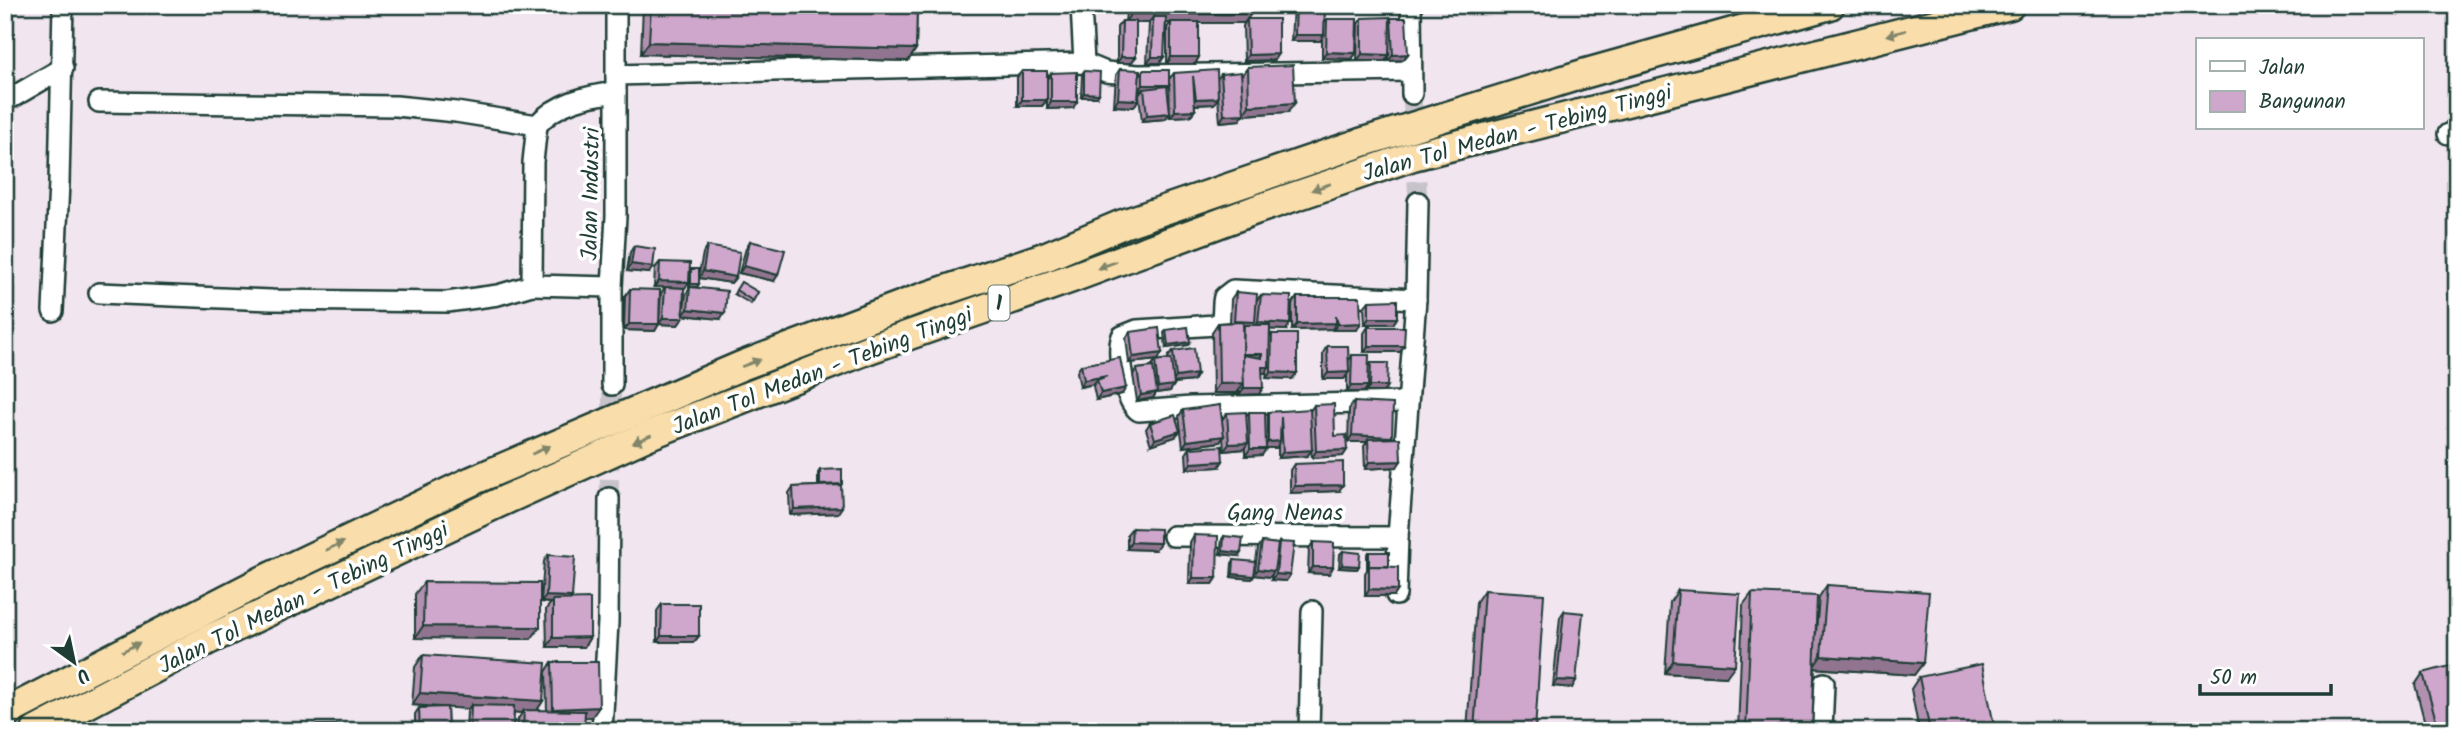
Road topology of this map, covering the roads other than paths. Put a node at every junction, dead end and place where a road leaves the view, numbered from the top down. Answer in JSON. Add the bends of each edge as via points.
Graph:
{"nodes":[{"id":1,"x":63,"y":5,"type":"edge"},
{"id":2,"x":616,"y":5,"type":"edge"},
{"id":3,"x":1081,"y":5,"type":"edge"},
{"id":4,"x":1411,"y":5,"type":"edge"},
{"id":5,"x":1830,"y":5,"type":"edge"},
{"id":6,"x":2010,"y":5,"type":"edge"},
{"id":7,"x":1084,"y":63,"type":"junction"},
{"id":8,"x":63,"y":68,"type":"junction"},
{"id":9,"x":1411,"y":71,"type":"junction"},
{"id":10,"x":616,"y":84,"type":"junction"},
{"id":11,"x":1412,"y":94,"type":"tunnel mouth"},
{"id":12,"x":5,"y":99,"type":"edge"},
{"id":13,"x":99,"y":102,"type":"dead end"},
{"id":14,"x":537,"y":125,"type":"junction"},
{"id":15,"x":1418,"y":202,"type":"tunnel mouth"},
{"id":16,"x":532,"y":285,"type":"junction"},
{"id":17,"x":612,"y":287,"type":"junction"},
{"id":18,"x":99,"y":293,"type":"dead end"},
{"id":19,"x":1416,"y":299,"type":"junction"},
{"id":20,"x":53,"y":311,"type":"dead end"},
{"id":21,"x":612,"y":384,"type":"tunnel mouth"},
{"id":22,"x":1407,"y":402,"type":"junction"},
{"id":23,"x":609,"y":498,"type":"tunnel mouth"},
{"id":24,"x":1173,"y":536,"type":"dead end"},
{"id":25,"x":1398,"y":537,"type":"junction"},
{"id":26,"x":1396,"y":595,"type":"edge"},
{"id":27,"x":1312,"y":611,"type":"dead end"},
{"id":28,"x":1824,"y":683,"type":"dead end"},
{"id":29,"x":5,"y":713,"type":"edge"},
{"id":30,"x":36,"y":731,"type":"edge"},
{"id":31,"x":602,"y":731,"type":"edge"},
{"id":32,"x":1309,"y":731,"type":"edge"},
{"id":33,"x":1822,"y":731,"type":"edge"}],
"edges":[{"from":1,"to":8,"type":"street"},
{"from":2,"to":10,"type":"street","name":"Jalan Industri"},
{"from":3,"to":7,"type":"street"},
{"from":4,"to":9,"type":"street"},
{"from":29,"to":5,"type":"highway","number":"1","one_way":true,"via":[[262,581],[472,481],[741,366],[1047,256],[1123,224],[1360,143]]},
{"from":6,"to":30,"type":"highway","name":"Jalan Tol Medan - Tebing Tinggi","number":"1","one_way":true,"via":[[1413,156],[872,348],[649,435],[484,510],[210,639]]},
{"from":7,"to":9,"type":"street","via":[[1106,72],[1138,75]]},
{"from":7,"to":10,"type":"street"},
{"from":8,"to":12,"type":"street"},
{"from":8,"to":20,"type":"street"},
{"from":9,"to":11,"type":"street"},
{"from":10,"to":14,"type":"street","via":[[546,115]]},
{"from":10,"to":17,"type":"street","name":"Jalan Industri"},
{"from":13,"to":14,"type":"street","via":[[396,106]]},
{"from":14,"to":16,"type":"street"},
{"from":15,"to":19,"type":"street"},
{"from":16,"to":17,"type":"street"},
{"from":16,"to":18,"type":"street","via":[[447,302]]},
{"from":17,"to":21,"type":"street","name":"Jalan Industri"},
{"from":19,"to":22,"type":"street"},
{"from":19,"to":22,"type":"street","via":[[1233,290],[1224,297],[1223,316],[1216,325],[1130,332],[1122,336],[1120,348],[1126,393],[1136,410]]},
{"from":22,"to":25,"type":"street"},
{"from":23,"to":31,"type":"street","via":[[608,622],[598,668]]},
{"from":24,"to":25,"type":"street","name":"Gang Nenas"},
{"from":25,"to":26,"type":"street"},
{"from":27,"to":32,"type":"street"},
{"from":28,"to":33,"type":"street"}]}
